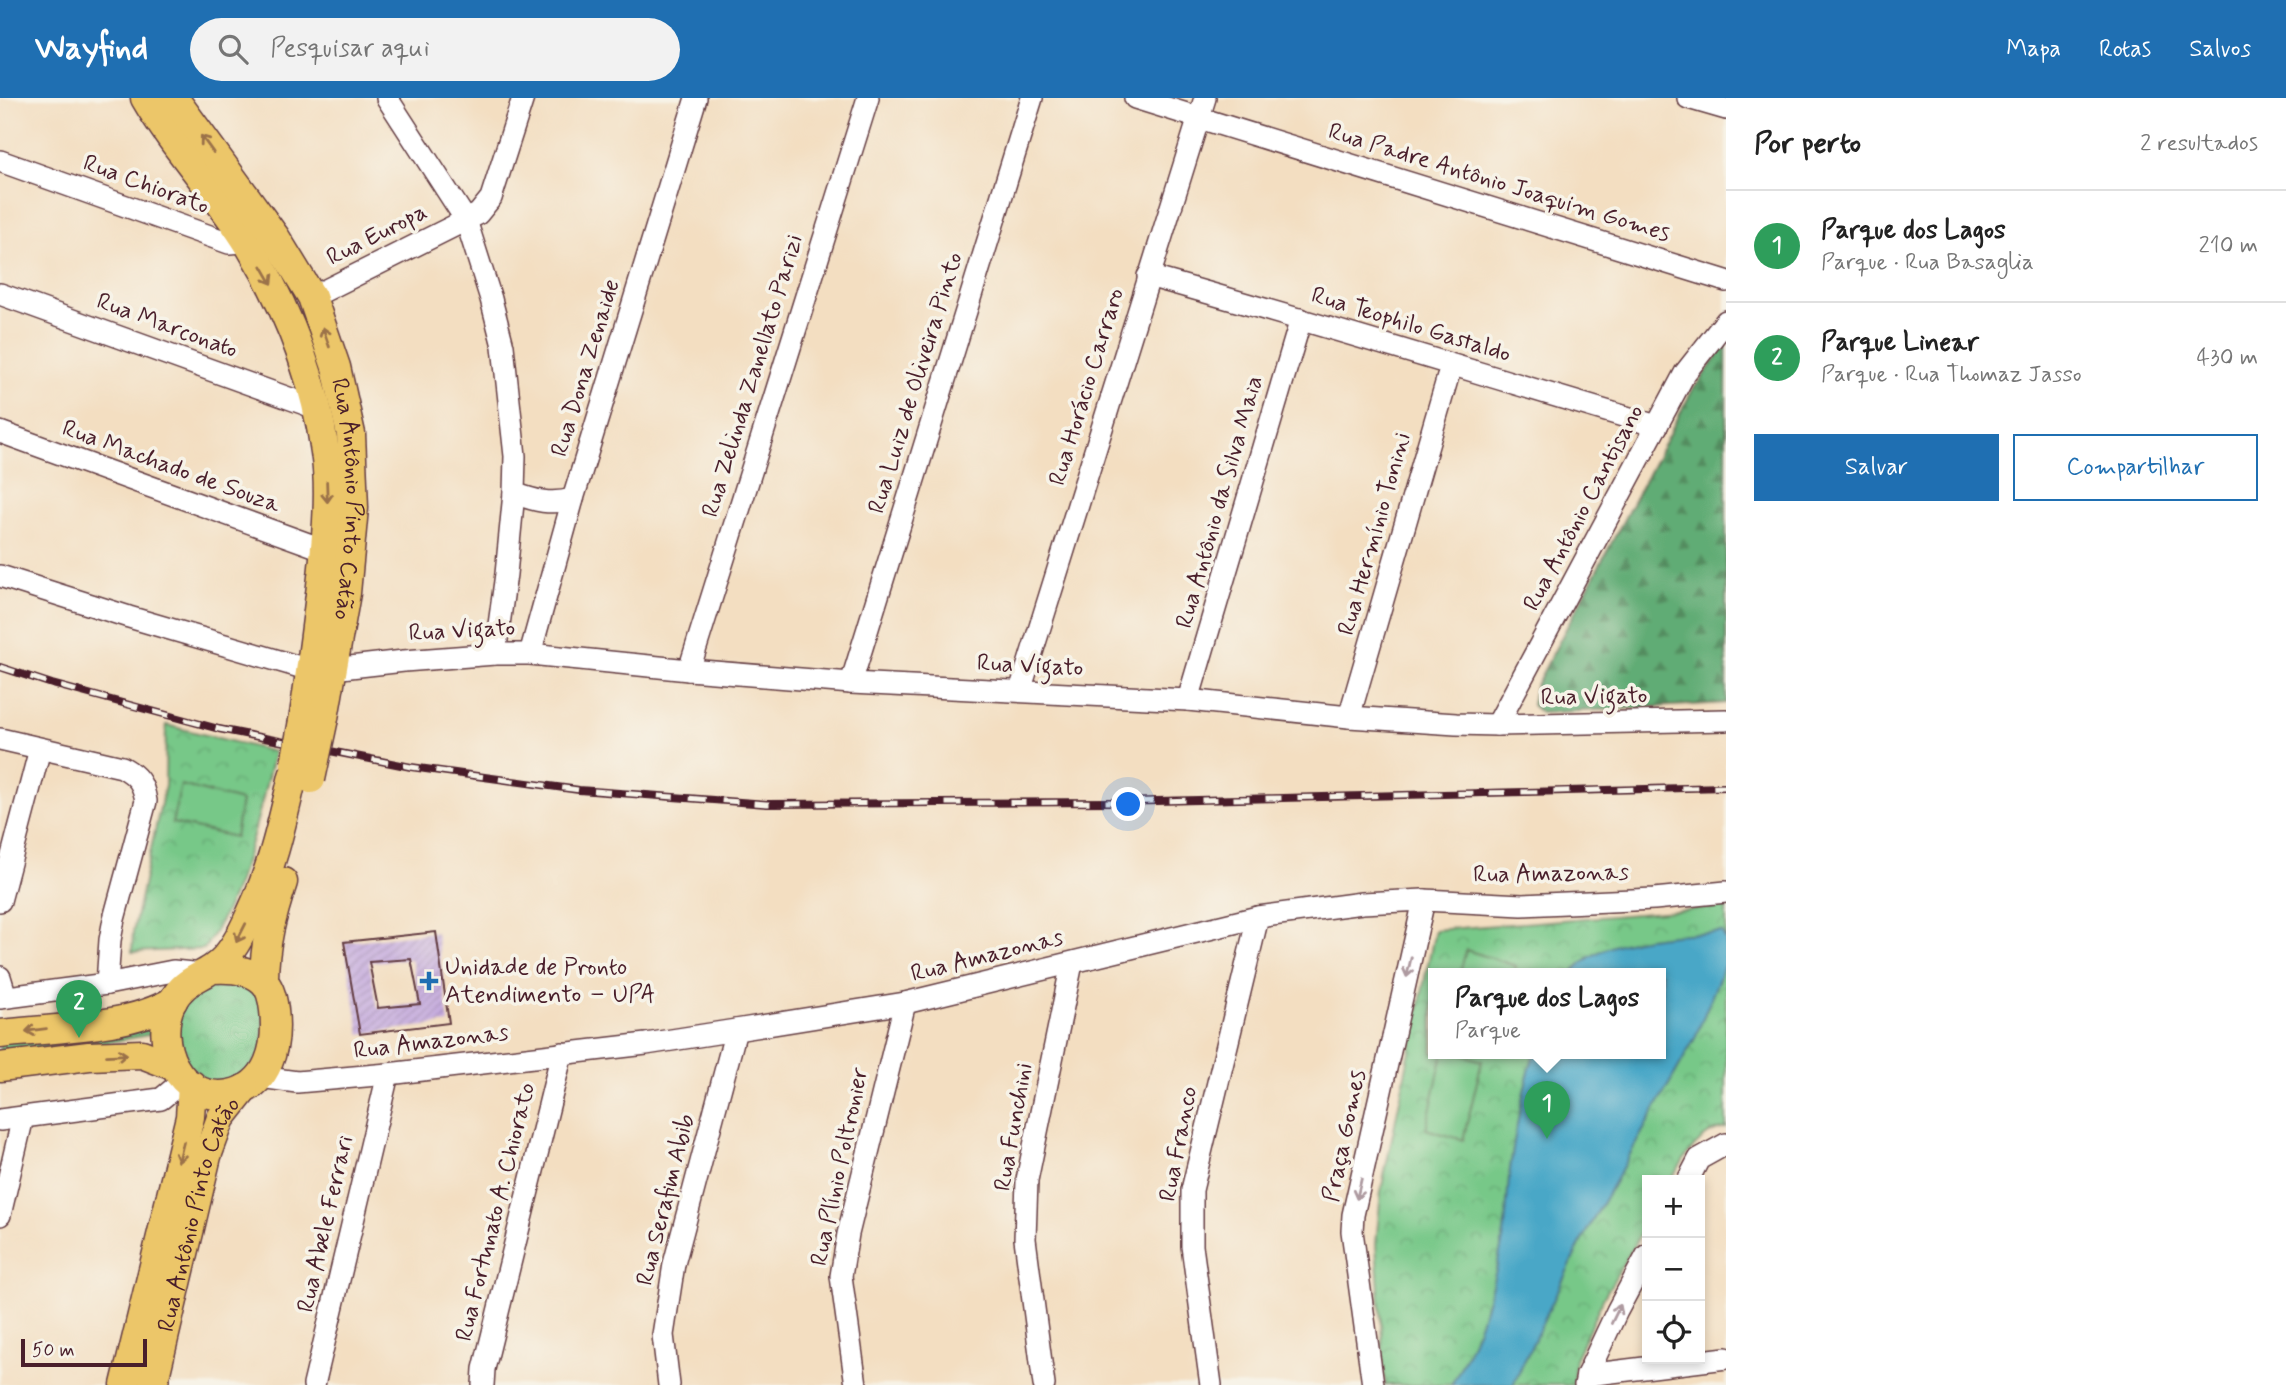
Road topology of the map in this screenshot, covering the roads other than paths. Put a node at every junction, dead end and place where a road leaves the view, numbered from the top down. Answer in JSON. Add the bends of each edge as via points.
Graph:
{"nodes":[{"id":1,"x":145,"y":98,"type":"edge"},
{"id":2,"x":174,"y":98,"type":"edge"},
{"id":3,"x":387,"y":98,"type":"edge"},
{"id":4,"x":523,"y":98,"type":"edge"},
{"id":5,"x":696,"y":98,"type":"edge"},
{"id":6,"x":868,"y":98,"type":"edge"},
{"id":7,"x":1032,"y":98,"type":"edge"},
{"id":8,"x":1135,"y":98,"type":"edge"},
{"id":9,"x":1688,"y":98,"type":"edge"},
{"id":10,"x":1202,"y":108,"type":"edge"},
{"id":11,"x":1726,"y":109,"type":"edge"},
{"id":12,"x":0,"y":161,"type":"edge"},
{"id":13,"x":466,"y":220,"type":"junction"},
{"id":14,"x":276,"y":238,"type":"junction"},
{"id":15,"x":248,"y":243,"type":"junction"},
{"id":16,"x":1148,"y":276,"type":"junction"},
{"id":17,"x":1726,"y":281,"type":"edge"},
{"id":18,"x":0,"y":294,"type":"edge"},
{"id":19,"x":312,"y":298,"type":"junction"},
{"id":20,"x":1301,"y":319,"type":"junction"},
{"id":21,"x":1726,"y":321,"type":"edge"},
{"id":22,"x":1451,"y":366,"type":"junction"},
{"id":23,"x":316,"y":408,"type":"junction"},
{"id":24,"x":1657,"y":426,"type":"junction"},
{"id":25,"x":0,"y":432,"type":"edge"},
{"id":26,"x":514,"y":493,"type":"junction"},
{"id":27,"x":573,"y":499,"type":"junction"},
{"id":28,"x":325,"y":550,"type":"junction"},
{"id":29,"x":0,"y":576,"type":"edge"},
{"id":30,"x":495,"y":654,"type":"junction"},
{"id":31,"x":530,"y":654,"type":"junction"},
{"id":32,"x":321,"y":670,"type":"junction"},
{"id":33,"x":689,"y":670,"type":"junction"},
{"id":34,"x":851,"y":683,"type":"junction"},
{"id":35,"x":1020,"y":691,"type":"junction"},
{"id":36,"x":1188,"y":700,"type":"junction"},
{"id":37,"x":1349,"y":716,"type":"junction"},
{"id":38,"x":1726,"y":720,"type":"edge"},
{"id":39,"x":1497,"y":726,"type":"junction"},
{"id":40,"x":0,"y":740,"type":"edge"},
{"id":41,"x":40,"y":748,"type":"junction"},
{"id":42,"x":302,"y":778,"type":"junction"},
{"id":43,"x":1726,"y":892,"type":"edge"},
{"id":44,"x":1424,"y":900,"type":"junction"},
{"id":45,"x":0,"y":901,"type":"edge"},
{"id":46,"x":1258,"y":917,"type":"junction"},
{"id":47,"x":1072,"y":963,"type":"junction"},
{"id":48,"x":264,"y":981,"type":"junction"},
{"id":49,"x":192,"y":983,"type":"junction"},
{"id":50,"x":107,"y":984,"type":"junction"},
{"id":51,"x":2,"y":991,"type":"edge"},
{"id":52,"x":905,"y":1003,"type":"junction"},
{"id":53,"x":736,"y":1030,"type":"junction"},
{"id":54,"x":0,"y":1034,"type":"edge"},
{"id":55,"x":562,"y":1053,"type":"junction"},
{"id":56,"x":0,"y":1067,"type":"edge"},
{"id":57,"x":388,"y":1074,"type":"junction"},
{"id":58,"x":183,"y":1077,"type":"junction"},
{"id":59,"x":252,"y":1083,"type":"junction"},
{"id":60,"x":23,"y":1117,"type":"junction"},
{"id":61,"x":0,"y":1120,"type":"edge"},
{"id":62,"x":1726,"y":1144,"type":"edge"},
{"id":63,"x":1691,"y":1175,"type":"edge"},
{"id":64,"x":0,"y":1215,"type":"edge"},
{"id":65,"x":1642,"y":1264,"type":"edge"},
{"id":66,"x":1726,"y":1358,"type":"edge"},
{"id":67,"x":1586,"y":1380,"type":"edge"},
{"id":68,"x":125,"y":1385,"type":"edge"},
{"id":69,"x":153,"y":1385,"type":"edge"},
{"id":70,"x":314,"y":1385,"type":"edge"},
{"id":71,"x":483,"y":1385,"type":"edge"},
{"id":72,"x":669,"y":1385,"type":"edge"},
{"id":73,"x":856,"y":1385,"type":"edge"},
{"id":74,"x":1044,"y":1385,"type":"edge"},
{"id":75,"x":1211,"y":1385,"type":"edge"},
{"id":76,"x":1373,"y":1385,"type":"edge"}],
"edges":[{"from":1,"to":15,"type":"main road","name":"Rua Antônio Pinto Catão"},
{"from":14,"to":2,"type":"main road","name":"Rua Antônio Pinto Catão","one_way":true},
{"from":3,"to":13,"type":"street"},
{"from":4,"to":13,"type":"street","name":"Rua Europa","via":[[491,198]]},
{"from":5,"to":27,"type":"street","name":"Rua Dona Zenaide"},
{"from":6,"to":33,"type":"street","name":"Rua Zelinda Zanellato Parizi"},
{"from":7,"to":34,"type":"street","name":"Rua Luiz de Oliveira Pinto"},
{"from":8,"to":10,"type":"street","name":"Rua Padre Antônio Joaquim Gomes"},
{"from":9,"to":11,"type":"street"},
{"from":10,"to":16,"type":"street","name":"Rua Horácio Carraro"},
{"from":10,"to":17,"type":"street","name":"Rua Padre Antônio Joaquim Gomes"},
{"from":12,"to":15,"type":"street","name":"Rua Chiorato","via":[[229,243]]},
{"from":13,"to":19,"type":"street","name":"Rua Europa"},
{"from":13,"to":26,"type":"street","via":[[503,346],[515,456]]},
{"from":14,"to":15,"type":"street","name":"Rua Chiorato"},
{"from":14,"to":19,"type":"main road","name":"Rua Antônio Pinto Catão"},
{"from":15,"to":23,"type":"main road","name":"Rua Antônio Pinto Catão","one_way":true,"via":[[278,295],[299,346]]},
{"from":16,"to":20,"type":"street","name":"Rua Teophilo Gastaldo"},
{"from":16,"to":35,"type":"street","name":"Rua Horácio Carraro"},
{"from":18,"to":23,"type":"street","name":"Rua Marconato"},
{"from":32,"to":19,"type":"main road","name":"Rua Antônio Pinto Catão","one_way":true,"via":[[346,593],[355,508],[351,446],[336,367]]},
{"from":20,"to":22,"type":"street","name":"Rua Teophilo Gastaldo"},
{"from":20,"to":36,"type":"street","name":"Rua Antônio da Silva Maia"},
{"from":21,"to":24,"type":"street","name":"Rua Antônio Cantisano","via":[[1685,373]]},
{"from":22,"to":24,"type":"street","name":"Rua Teophilo Gastaldo"},
{"from":22,"to":37,"type":"street","name":"Rua Hermínio Tonini"},
{"from":23,"to":28,"type":"main road","name":"Rua Antônio Pinto Catão","one_way":true,"via":[[326,453]]},
{"from":24,"to":39,"type":"street","name":"Rua Antônio Cantisano"},
{"from":25,"to":28,"type":"street","name":"Rua Machado de Souza"},
{"from":26,"to":27,"type":"street","via":[[546,503]]},
{"from":26,"to":30,"type":"street"},
{"from":27,"to":31,"type":"street","name":"Rua Dona Zenaide"},
{"from":28,"to":32,"type":"main road","name":"Rua Antônio Pinto Catão"},
{"from":29,"to":32,"type":"street","name":"Rua Vigato"},
{"from":30,"to":31,"type":"street","name":"Rua Vigato"},
{"from":30,"to":32,"type":"street","name":"Rua Vigato"},
{"from":31,"to":33,"type":"street","name":"Rua Vigato"},
{"from":32,"to":42,"type":"main road","name":"Rua Antônio Pinto Catão","bridge":true},
{"from":33,"to":34,"type":"street","name":"Rua Vigato"},
{"from":34,"to":35,"type":"street","name":"Rua Vigato"},
{"from":35,"to":36,"type":"street","name":"Rua Vigato"},
{"from":36,"to":37,"type":"street","name":"Rua Vigato"},
{"from":37,"to":39,"type":"street","name":"Rua Vigato"},
{"from":38,"to":39,"type":"street","name":"Rua Vigato"},
{"from":40,"to":41,"type":"street"},
{"from":41,"to":45,"type":"street"},
{"from":41,"to":50,"type":"street","via":[[122,767],[137,775],[144,787],[146,801],[110,940]]},
{"from":42,"to":48,"type":"main road","name":"Rua Antônio Pinto Catão","via":[[295,849],[271,917]]},
{"from":42,"to":49,"type":"main road","name":"Rua Antônio Pinto Catão","one_way":true,"via":[[235,946]]},
{"from":43,"to":44,"type":"street","name":"Rua Amazonas","via":[[1522,905]]},
{"from":44,"to":46,"type":"street","name":"Rua Amazonas"},
{"from":44,"to":76,"type":"street","name":"Praça Gomes","one_way":true,"via":[[1353,1216]]},
{"from":46,"to":47,"type":"street","name":"Rua Amazonas"},
{"from":46,"to":75,"type":"street","name":"Rua Franco","via":[[1192,1190],[1192,1246]]},
{"from":47,"to":52,"type":"street","name":"Rua Amazonas"},
{"from":47,"to":74,"type":"street","name":"Rua Funchini","via":[[1027,1180],[1025,1240]]},
{"from":48,"to":49,"type":"main road","via":[[231,968]]},
{"from":48,"to":59,"type":"main road","via":[[276,1023],[274,1050]]},
{"from":49,"to":50,"type":"street","via":[[173,971]]},
{"from":49,"to":54,"type":"main road","one_way":true,"via":[[156,1011],[134,1018]]},
{"from":49,"to":58,"type":"main road","via":[[167,1015],[164,1038],[167,1054]]},
{"from":50,"to":51,"type":"street"},
{"from":52,"to":53,"type":"street","name":"Rua Amazonas"},
{"from":52,"to":73,"type":"street","name":"Rua Plínio Poltronier","via":[[841,1276]]},
{"from":53,"to":55,"type":"street","name":"Rua Amazonas"},
{"from":53,"to":72,"type":"street","name":"Rua Serafim Abib","via":[[674,1264],[663,1335]]},
{"from":55,"to":57,"type":"street","name":"Rua Amazonas"},
{"from":55,"to":71,"type":"street","name":"Rua Fortunato A. Chiorato"},
{"from":56,"to":58,"type":"main road","one_way":true,"via":[[142,1054]]},
{"from":57,"to":59,"type":"street","name":"Rua Amazonas"},
{"from":57,"to":70,"type":"street","name":"Rua Abele Ferrari"},
{"from":58,"to":59,"type":"main road","via":[[213,1094],[229,1094]]},
{"from":58,"to":60,"type":"street","via":[[161,1099]]},
{"from":58,"to":68,"type":"main road","name":"Rua Antônio Pinto Catão","one_way":true,"via":[[190,1117]]},
{"from":59,"to":69,"type":"main road","name":"Rua Antônio Pinto Catão","via":[[221,1118],[208,1156]]},
{"from":60,"to":61,"type":"street"},
{"from":60,"to":64,"type":"street"},
{"from":62,"to":63,"type":"street","via":[[1699,1159]]},
{"from":67,"to":65,"type":"street","one_way":true},
{"from":66,"to":67,"type":"street"}]}
